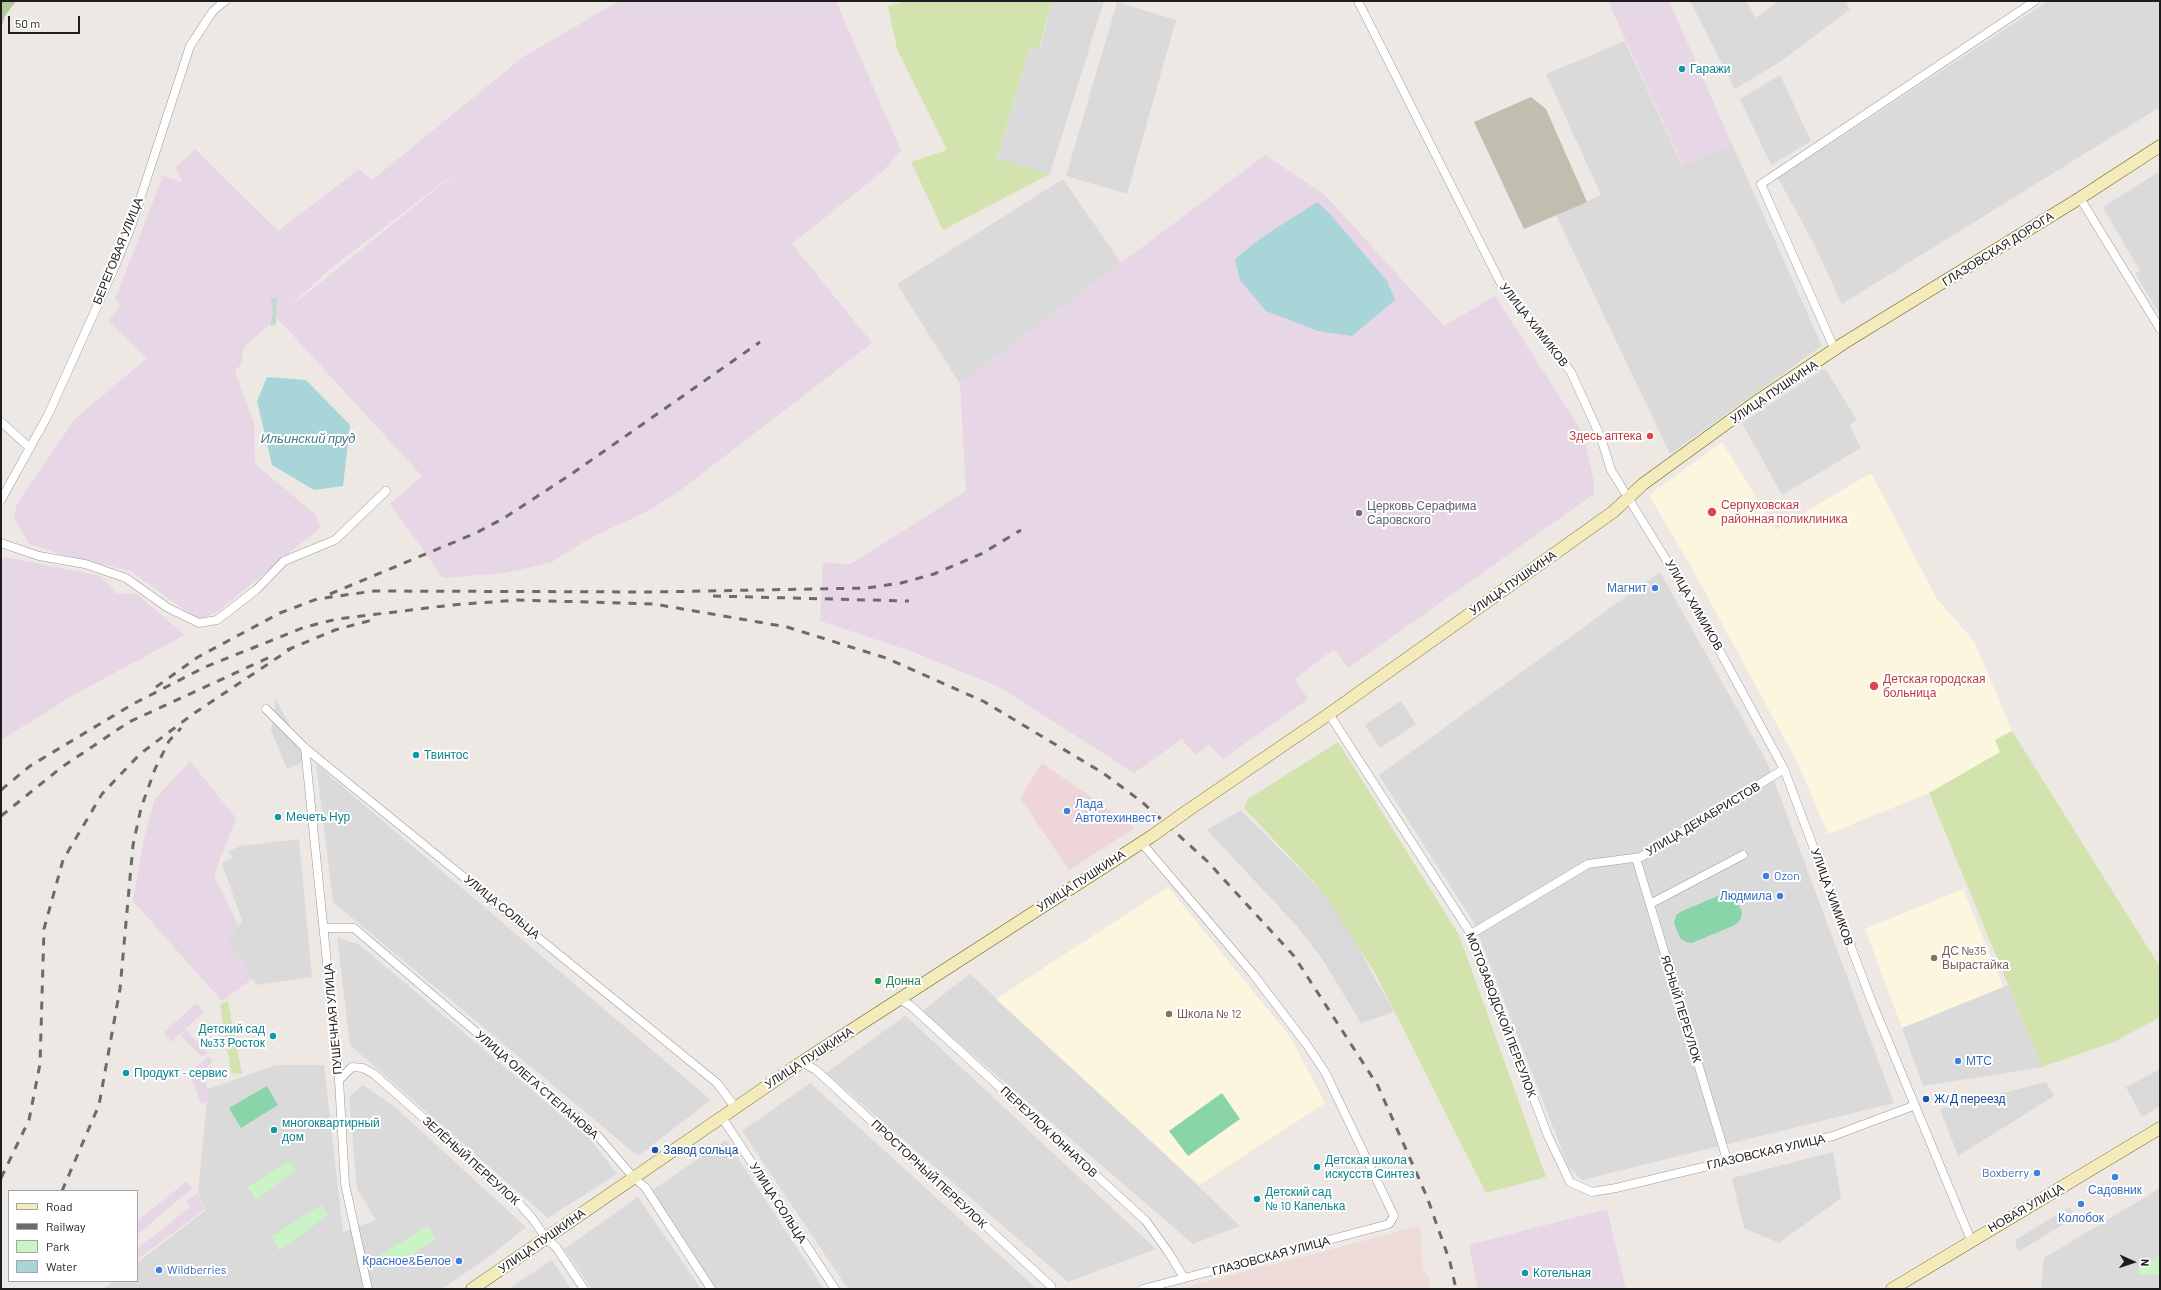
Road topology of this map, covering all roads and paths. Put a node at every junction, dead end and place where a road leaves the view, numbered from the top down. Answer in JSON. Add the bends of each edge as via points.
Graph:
{"nodes":[{"id":1,"x":225,"y":1,"type":"edge"},
{"id":2,"x":1358,"y":1,"type":"edge"},
{"id":3,"x":2035,"y":1,"type":"edge"},
{"id":4,"x":2160,"y":146,"type":"edge"},
{"id":5,"x":2080,"y":198,"type":"junction"},
{"id":6,"x":2160,"y":329,"type":"edge"},
{"id":7,"x":1835,"y":350,"type":"junction"},
{"id":8,"x":1,"y":422,"type":"edge"},
{"id":9,"x":29,"y":447,"type":"junction"},
{"id":10,"x":386,"y":491,"type":"dead end"},
{"id":11,"x":1628,"y":499,"type":"junction"},
{"id":12,"x":1,"y":500,"type":"edge"},
{"id":13,"x":1,"y":543,"type":"edge"},
{"id":14,"x":266,"y":709,"type":"dead end"},
{"id":15,"x":1329,"y":714,"type":"junction"},
{"id":16,"x":306,"y":748,"type":"junction"},
{"id":17,"x":1784,"y":769,"type":"junction"},
{"id":18,"x":1141,"y":842,"type":"junction"},
{"id":19,"x":1743,"y":856,"type":"dead end"},
{"id":20,"x":1636,"y":858,"type":"junction"},
{"id":21,"x":1650,"y":904,"type":"junction"},
{"id":22,"x":325,"y":928,"type":"junction"},
{"id":23,"x":1472,"y":934,"type":"junction"},
{"id":24,"x":899,"y":1000,"type":"junction"},
{"id":25,"x":802,"y":1062,"type":"junction"},
{"id":26,"x":339,"y":1080,"type":"junction"},
{"id":27,"x":1913,"y":1106,"type":"junction"},
{"id":28,"x":735,"y":1108,"type":"junction"},
{"id":29,"x":721,"y":1116,"type":"junction"},
{"id":30,"x":2160,"y":1128,"type":"edge"},
{"id":31,"x":1727,"y":1160,"type":"junction"},
{"id":32,"x":634,"y":1178,"type":"junction"},
{"id":33,"x":1616,"y":1188,"type":"joint"},
{"id":34,"x":546,"y":1238,"type":"junction"},
{"id":35,"x":1971,"y":1240,"type":"junction"},
{"id":36,"x":1184,"y":1278,"type":"junction"},
{"id":37,"x":368,"y":1289,"type":"edge"},
{"id":38,"x":472,"y":1289,"type":"edge"},
{"id":39,"x":584,"y":1289,"type":"edge"},
{"id":40,"x":711,"y":1289,"type":"edge"},
{"id":41,"x":835,"y":1289,"type":"edge"},
{"id":42,"x":1052,"y":1289,"type":"edge"},
{"id":43,"x":1143,"y":1289,"type":"edge"},
{"id":44,"x":1892,"y":1289,"type":"edge"}],
"edges":[{"from":1,"to":9,"type":"street","name":"БЕРЕГОВАЯ УЛИЦА","via":[[213,11],[190,46],[131,227],[48,415]]},
{"from":2,"to":11,"type":"street","name":"УЛИЦА ХИМИКОВ","via":[[1500,282],[1571,372],[1601,438],[1611,470]]},
{"from":3,"to":7,"type":"street","via":[[1760,184]]},
{"from":4,"to":5,"type":"street","name":"ГЛАЗОВСКАЯ ДОРОГА"},
{"from":5,"to":6,"type":"street"},
{"from":5,"to":7,"type":"street","name":"ГЛАЗОВСКАЯ ДОРОГА"},
{"from":7,"to":11,"type":"street","name":"УЛИЦА ПУШКИНА","via":[[1756,402],[1643,484]]},
{"from":8,"to":9,"type":"street"},
{"from":9,"to":12,"type":"street","name":"БЕРЕГОВАЯ УЛИЦА"},
{"from":10,"to":13,"type":"street","via":[[335,540],[284,561],[256,590],[217,620],[199,624],[168,608],[126,578],[85,564],[39,556]]},
{"from":11,"to":15,"type":"street","name":"УЛИЦА ПУШКИНА"},
{"from":11,"to":17,"type":"street","name":"УЛИЦА ХИМИКОВ","via":[[1643,519],[1699,613]]},
{"from":14,"to":16,"type":"street","name":"УЛИЦА СОЛЬЦА"},
{"from":15,"to":18,"type":"street","name":"УЛИЦА ПУШКИНА","bridge":true},
{"from":15,"to":23,"type":"street","name":"МОТОЗАВОДСКОЙ ПЕРЕУЛОК"},
{"from":16,"to":22,"type":"street","name":"ПУШЕЧНАЯ УЛИЦА"},
{"from":16,"to":28,"type":"street","name":"УЛИЦА СОЛЬЦА","via":[[717,1083]]},
{"from":17,"to":20,"type":"street","name":"УЛИЦА ДЕКАБРИСТОВ"},
{"from":17,"to":27,"type":"street","name":"УЛИЦА ХИМИКОВ","via":[[1870,1000]]},
{"from":18,"to":24,"type":"street","name":"УЛИЦА ПУШКИНА"},
{"from":18,"to":36,"type":"street","name":"ГЛАЗОВСКАЯ УЛИЦА","via":[[1253,974],[1307,1045],[1325,1072],[1394,1216],[1389,1224]]},
{"from":19,"to":21,"type":"street"},
{"from":20,"to":21,"type":"street","name":"ЯСНЫЙ ПЕРЕУЛОК"},
{"from":20,"to":23,"type":"street","name":"УЛИЦА ДЕКАБРИСТОВ","via":[[1588,864]]},
{"from":21,"to":31,"type":"street","name":"ЯСНЫЙ ПЕРЕУЛОК"},
{"from":22,"to":26,"type":"street","name":"ПУШЕЧНАЯ УЛИЦА"},
{"from":22,"to":32,"type":"street","name":"УЛИЦА ОЛЕГА СТЕПАНОВА","via":[[354,928],[597,1135]]},
{"from":23,"to":33,"type":"street","name":"МОТОЗАВОДСКОЙ ПЕРЕУЛОК","via":[[1548,1136],[1570,1182],[1592,1192]]},
{"from":24,"to":25,"type":"street","name":"УЛИЦА ПУШКИНА"},
{"from":24,"to":36,"type":"street","name":"ПЕРЕУЛОК ЮННАТОВ","via":[[911,1006],[1146,1221],[1170,1253]]},
{"from":25,"to":28,"type":"street","name":"УЛИЦА ПУШКИНА"},
{"from":25,"to":42,"type":"street","name":"ПРОСТОРНЫЙ ПЕРЕУЛОК","via":[[822,1076],[1052,1286]]},
{"from":26,"to":34,"type":"street","name":"ЗЕЛЁНЫЙ ПЕРЕУЛОК","via":[[352,1067],[363,1068],[374,1074],[516,1200]]},
{"from":26,"to":37,"type":"street","name":"ПУШЕЧНАЯ УЛИЦА","via":[[345,1184]]},
{"from":27,"to":31,"type":"street","name":"ГЛАЗОВСКАЯ УЛИЦА","via":[[1833,1136]]},
{"from":27,"to":35,"type":"street","name":"УЛИЦА ХИМИКОВ"},
{"from":28,"to":29,"type":"street","name":"УЛИЦА ПУШКИНА"},
{"from":29,"to":32,"type":"street","name":"УЛИЦА ПУШКИНА"},
{"from":29,"to":41,"type":"street","name":"УЛИЦА СОЛЬЦА"},
{"from":30,"to":35,"type":"street","name":"НОВАЯ УЛИЦА"},
{"from":31,"to":33,"type":"street","name":"ГЛАЗОВСКАЯ УЛИЦА"},
{"from":32,"to":34,"type":"street","name":"УЛИЦА ПУШКИНА"},
{"from":32,"to":40,"type":"street","name":"УЛИЦА ОЛЕГА СТЕПАНОВА","via":[[645,1187]]},
{"from":34,"to":38,"type":"street","name":"УЛИЦА ПУШКИНА"},
{"from":34,"to":39,"type":"street","name":"ЗЕЛЁНЫЙ ПЕРЕУЛОК","via":[[556,1247]]},
{"from":35,"to":44,"type":"street","name":"НОВАЯ УЛИЦА"},
{"from":36,"to":43,"type":"street","name":"ГЛАЗОВСКАЯ УЛИЦА"}]}
